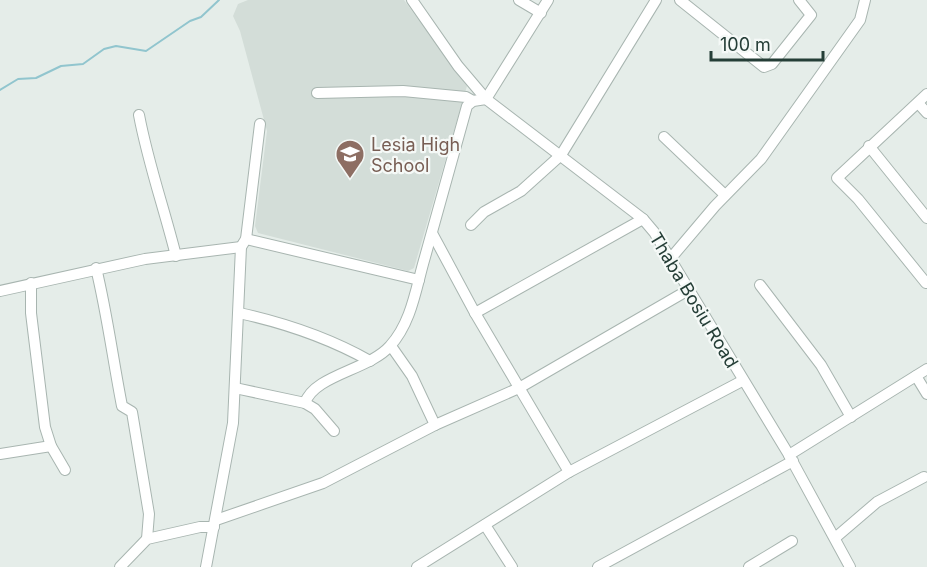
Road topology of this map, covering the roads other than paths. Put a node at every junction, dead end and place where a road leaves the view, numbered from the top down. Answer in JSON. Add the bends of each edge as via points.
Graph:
{"nodes":[{"id":1,"x":412,"y":0,"type":"edge"},
{"id":2,"x":519,"y":0,"type":"edge"},
{"id":3,"x":548,"y":0,"type":"edge"},
{"id":4,"x":656,"y":0,"type":"edge"},
{"id":5,"x":680,"y":0,"type":"edge"},
{"id":6,"x":800,"y":0,"type":"edge"},
{"id":7,"x":865,"y":0,"type":"edge"},
{"id":8,"x":541,"y":14,"type":"junction"},
{"id":9,"x":317,"y":93,"type":"dead end"},
{"id":10,"x":927,"y":94,"type":"edge"},
{"id":11,"x":486,"y":99,"type":"junction"},
{"id":12,"x":473,"y":101,"type":"junction"},
{"id":13,"x":918,"y":104,"type":"junction"},
{"id":14,"x":927,"y":113,"type":"edge"},
{"id":15,"x":139,"y":115,"type":"dead end"},
{"id":16,"x":260,"y":123,"type":"dead end"},
{"id":17,"x":664,"y":137,"type":"dead end"},
{"id":18,"x":869,"y":146,"type":"junction"},
{"id":19,"x":561,"y":155,"type":"junction"},
{"id":20,"x":725,"y":195,"type":"junction"},
{"id":21,"x":927,"y":218,"type":"edge"},
{"id":22,"x":643,"y":219,"type":"junction"},
{"id":23,"x":471,"y":225,"type":"dead end"},
{"id":24,"x":432,"y":233,"type":"junction"},
{"id":25,"x":244,"y":243,"type":"junction"},
{"id":26,"x":176,"y":256,"type":"junction"},
{"id":27,"x":671,"y":258,"type":"junction"},
{"id":28,"x":96,"y":268,"type":"junction"},
{"id":29,"x":419,"y":280,"type":"junction"},
{"id":30,"x":31,"y":283,"type":"junction"},
{"id":31,"x":927,"y":283,"type":"edge"},
{"id":32,"x":760,"y":285,"type":"dead end"},
{"id":33,"x":690,"y":289,"type":"junction"},
{"id":34,"x":0,"y":291,"type":"edge"},
{"id":35,"x":239,"y":313,"type":"junction"},
{"id":36,"x":475,"y":313,"type":"junction"},
{"id":37,"x":391,"y":346,"type":"junction"},
{"id":38,"x":370,"y":361,"type":"junction"},
{"id":39,"x":927,"y":369,"type":"edge"},
{"id":40,"x":916,"y":376,"type":"junction"},
{"id":41,"x":742,"y":381,"type":"junction"},
{"id":42,"x":235,"y":388,"type":"junction"},
{"id":43,"x":519,"y":388,"type":"junction"},
{"id":44,"x":927,"y":394,"type":"edge"},
{"id":45,"x":305,"y":403,"type":"junction"},
{"id":46,"x":851,"y":417,"type":"junction"},
{"id":47,"x":435,"y":425,"type":"junction"},
{"id":48,"x":334,"y":431,"type":"dead end"},
{"id":49,"x":51,"y":446,"type":"junction"},
{"id":50,"x":0,"y":454,"type":"edge"},
{"id":51,"x":791,"y":458,"type":"junction"},
{"id":52,"x":65,"y":470,"type":"dead end"},
{"id":53,"x":569,"y":472,"type":"junction"},
{"id":54,"x":924,"y":477,"type":"dead end"},
{"id":55,"x":215,"y":524,"type":"junction"},
{"id":56,"x":483,"y":527,"type":"junction"},
{"id":57,"x":835,"y":538,"type":"junction"},
{"id":58,"x":147,"y":539,"type":"junction"},
{"id":59,"x":792,"y":541,"type":"dead end"},
{"id":60,"x":120,"y":567,"type":"edge"},
{"id":61,"x":206,"y":567,"type":"edge"},
{"id":62,"x":417,"y":567,"type":"edge"},
{"id":63,"x":512,"y":567,"type":"edge"},
{"id":64,"x":598,"y":567,"type":"edge"},
{"id":65,"x":749,"y":567,"type":"edge"},
{"id":66,"x":850,"y":567,"type":"edge"}],
"edges":[{"from":1,"to":11,"type":"street","name":"Thaba Bosiu Road"},
{"from":2,"to":8,"type":"street"},
{"from":3,"to":8,"type":"street"},
{"from":4,"to":19,"type":"street"},
{"from":5,"to":6,"type":"street","via":[[764,67],[772,64],[811,15]]},
{"from":7,"to":20,"type":"street","via":[[860,20],[782,131]]},
{"from":8,"to":11,"type":"street"},
{"from":9,"to":12,"type":"street","via":[[403,91]]},
{"from":10,"to":13,"type":"street"},
{"from":11,"to":12,"type":"street"},
{"from":11,"to":19,"type":"street","name":"Thaba Bosiu Road"},
{"from":12,"to":24,"type":"street","via":[[467,106]]},
{"from":13,"to":14,"type":"street"},
{"from":13,"to":18,"type":"street"},
{"from":15,"to":26,"type":"street","via":[[148,163]]},
{"from":16,"to":25,"type":"street"},
{"from":17,"to":20,"type":"street"},
{"from":18,"to":21,"type":"street"},
{"from":18,"to":31,"type":"street","via":[[837,178]]},
{"from":19,"to":22,"type":"street","name":"Thaba Bosiu Road"},
{"from":19,"to":23,"type":"street","via":[[534,181],[484,212]]},
{"from":20,"to":27,"type":"street"},
{"from":22,"to":27,"type":"street","name":"Thaba Bosiu Road"},
{"from":22,"to":36,"type":"street"},
{"from":24,"to":29,"type":"street"},
{"from":24,"to":36,"type":"street"},
{"from":25,"to":26,"type":"street"},
{"from":25,"to":29,"type":"street"},
{"from":25,"to":35,"type":"street"},
{"from":26,"to":28,"type":"street"},
{"from":27,"to":33,"type":"street","name":"Thaba Bosiu Road"},
{"from":28,"to":30,"type":"street"},
{"from":28,"to":58,"type":"street","via":[[122,406],[132,412],[149,514]]},
{"from":29,"to":37,"type":"street","via":[[414,305]]},
{"from":30,"to":34,"type":"street"},
{"from":30,"to":49,"type":"street","via":[[42,408]]},
{"from":32,"to":46,"type":"street","via":[[821,365]]},
{"from":33,"to":41,"type":"street","name":"Thaba Bosiu Road"},
{"from":33,"to":43,"type":"street"},
{"from":35,"to":38,"type":"street","via":[[280,322]]},
{"from":35,"to":42,"type":"street"},
{"from":36,"to":43,"type":"street"},
{"from":37,"to":38,"type":"street"},
{"from":37,"to":47,"type":"street","via":[[412,376]]},
{"from":38,"to":45,"type":"street","via":[[314,387]]},
{"from":39,"to":40,"type":"street"},
{"from":40,"to":44,"type":"street"},
{"from":40,"to":46,"type":"street"},
{"from":41,"to":51,"type":"street","name":"Thaba Bosiu Road"},
{"from":41,"to":53,"type":"street"},
{"from":42,"to":45,"type":"street"},
{"from":42,"to":55,"type":"street","via":[[229,454]]},
{"from":43,"to":47,"type":"street"},
{"from":43,"to":53,"type":"street"},
{"from":45,"to":48,"type":"street"},
{"from":46,"to":51,"type":"street"},
{"from":47,"to":55,"type":"street","via":[[323,483]]},
{"from":49,"to":50,"type":"street"},
{"from":49,"to":52,"type":"street"},
{"from":51,"to":57,"type":"street","name":"Thaba Bosiu Road"},
{"from":51,"to":64,"type":"street"},
{"from":53,"to":56,"type":"street"},
{"from":54,"to":57,"type":"street","via":[[877,502]]},
{"from":55,"to":58,"type":"street"},
{"from":55,"to":61,"type":"street"},
{"from":56,"to":62,"type":"street"},
{"from":56,"to":63,"type":"street"},
{"from":57,"to":66,"type":"street","name":"Thaba Bosiu Road"},
{"from":58,"to":60,"type":"street"},
{"from":59,"to":65,"type":"street"}]}
